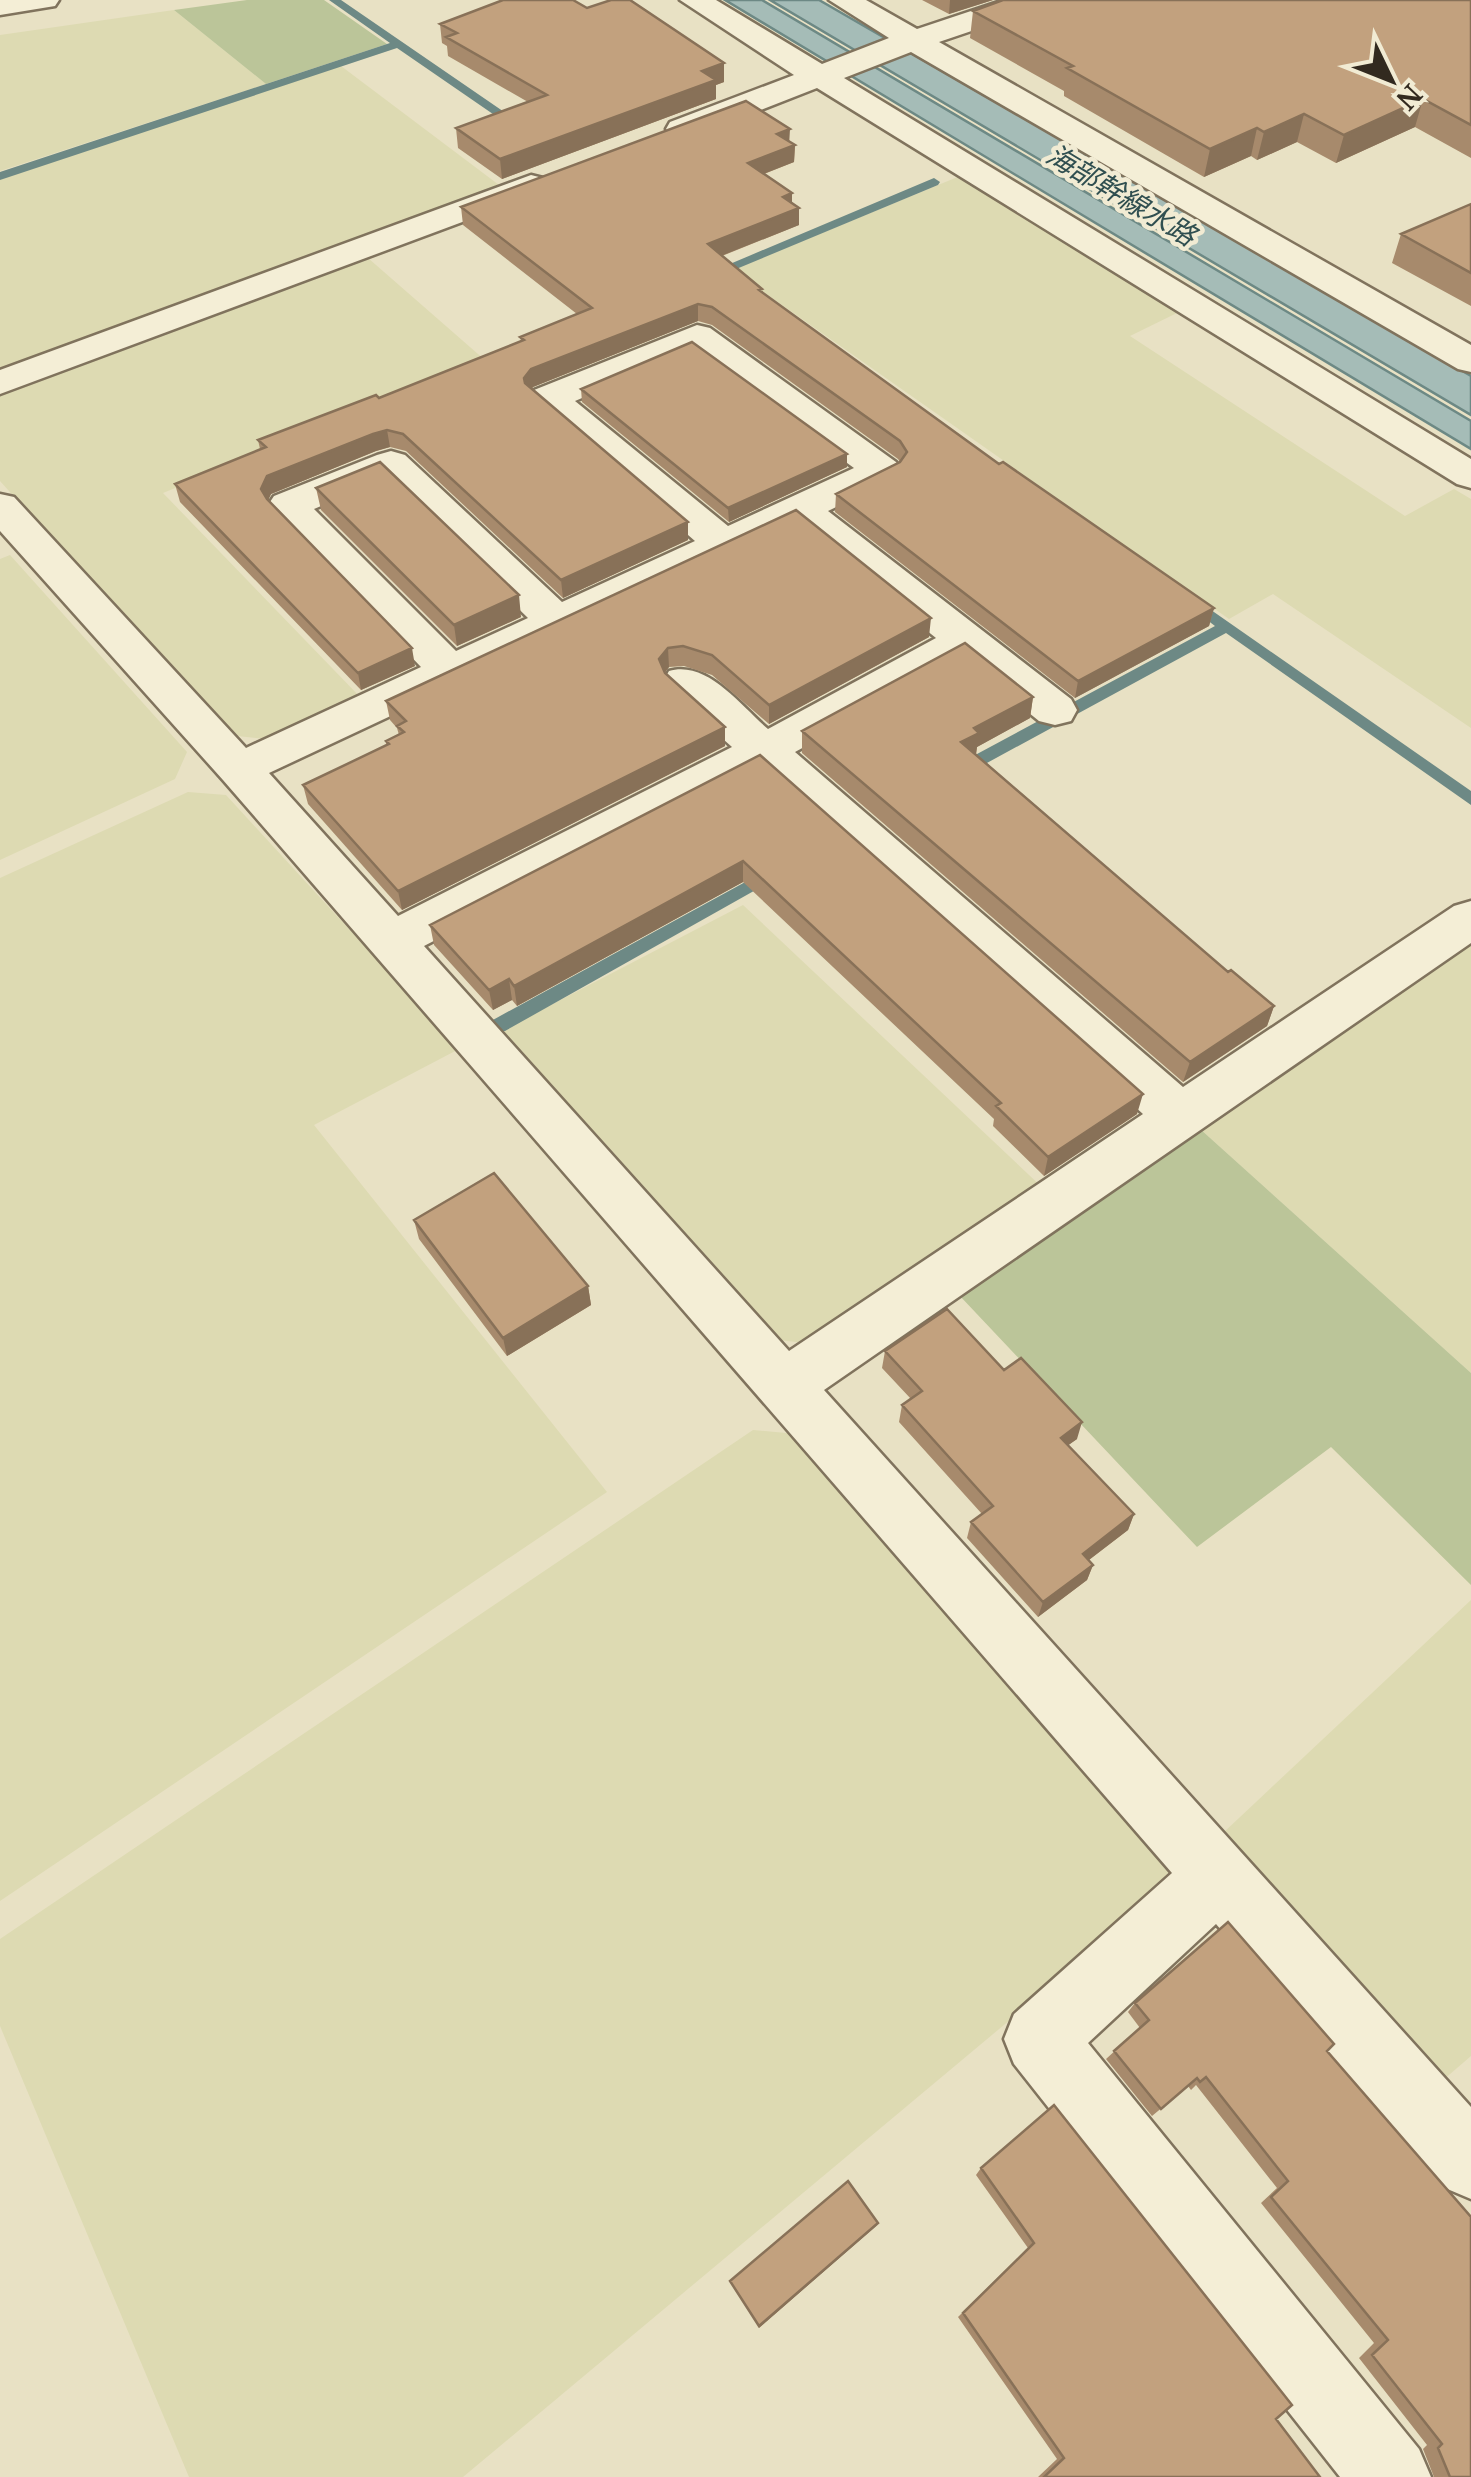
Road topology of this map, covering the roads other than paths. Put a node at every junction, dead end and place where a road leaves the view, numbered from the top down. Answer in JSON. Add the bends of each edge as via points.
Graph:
{"nodes":[{"id":1,"x":44,"y":0,"type":"edge"},
{"id":2,"x":694,"y":0,"type":"edge"},
{"id":3,"x":844,"y":0,"type":"edge"},
{"id":4,"x":1034,"y":0,"type":"edge"},
{"id":5,"x":0,"y":6,"type":"edge"},
{"id":6,"x":909,"y":42,"type":"junction"},
{"id":7,"x":825,"y":75,"type":"junction"},
{"id":8,"x":652,"y":140,"type":"edge"},
{"id":9,"x":558,"y":175,"type":"edge"},
{"id":10,"x":1471,"y":361,"type":"edge"},
{"id":11,"x":0,"y":383,"type":"edge"},
{"id":12,"x":1471,"y":476,"type":"edge"},
{"id":13,"x":0,"y":506,"type":"edge"},
{"id":14,"x":799,"y":508,"type":"junction"},
{"id":15,"x":723,"y":543,"type":"junction"},
{"id":16,"x":556,"y":620,"type":"junction"},
{"id":17,"x":966,"y":640,"type":"junction"},
{"id":18,"x":449,"y":670,"type":"junction"},
{"id":19,"x":686,"y":682,"type":"dead end"},
{"id":20,"x":1055,"y":710,"type":"dead end"},
{"id":21,"x":764,"y":750,"type":"junction"},
{"id":22,"x":238,"y":770,"type":"junction"},
{"id":23,"x":1471,"y":919,"type":"edge"},
{"id":24,"x":390,"y":941,"type":"junction"},
{"id":25,"x":1181,"y":1116,"type":"junction"},
{"id":26,"x":785,"y":1385,"type":"junction"},
{"id":27,"x":1220,"y":1875,"type":"junction"},
{"id":28,"x":1471,"y":2162,"type":"edge"},
{"id":29,"x":1391,"y":2477,"type":"edge"}],
"edges":[{"from":1,"to":5,"type":"street"},
{"from":2,"to":7,"type":"street"},
{"from":3,"to":6,"type":"street"},
{"from":4,"to":6,"type":"street"},
{"from":6,"to":7,"type":"street"},
{"from":6,"to":10,"type":"street"},
{"from":7,"to":8,"type":"street"},
{"from":7,"to":12,"type":"street"},
{"from":9,"to":11,"type":"street"},
{"from":13,"to":22,"type":"street"},
{"from":14,"to":15,"type":"street"},
{"from":14,"to":15,"type":"street","via":[[882,470],[698,336],[548,398]]},
{"from":14,"to":17,"type":"street"},
{"from":15,"to":16,"type":"street"},
{"from":16,"to":18,"type":"street"},
{"from":16,"to":18,"type":"street","via":[[391,463],[288,505]]},
{"from":17,"to":20,"type":"street"},
{"from":17,"to":21,"type":"street"},
{"from":18,"to":22,"type":"street"},
{"from":19,"to":21,"type":"street"},
{"from":21,"to":24,"type":"street"},
{"from":21,"to":25,"type":"street"},
{"from":22,"to":24,"type":"street"},
{"from":23,"to":25,"type":"street"},
{"from":24,"to":26,"type":"street"},
{"from":25,"to":26,"type":"street"},
{"from":26,"to":27,"type":"street"},
{"from":27,"to":28,"type":"street"},
{"from":27,"to":29,"type":"street","via":[[1039,2039]]}]}
